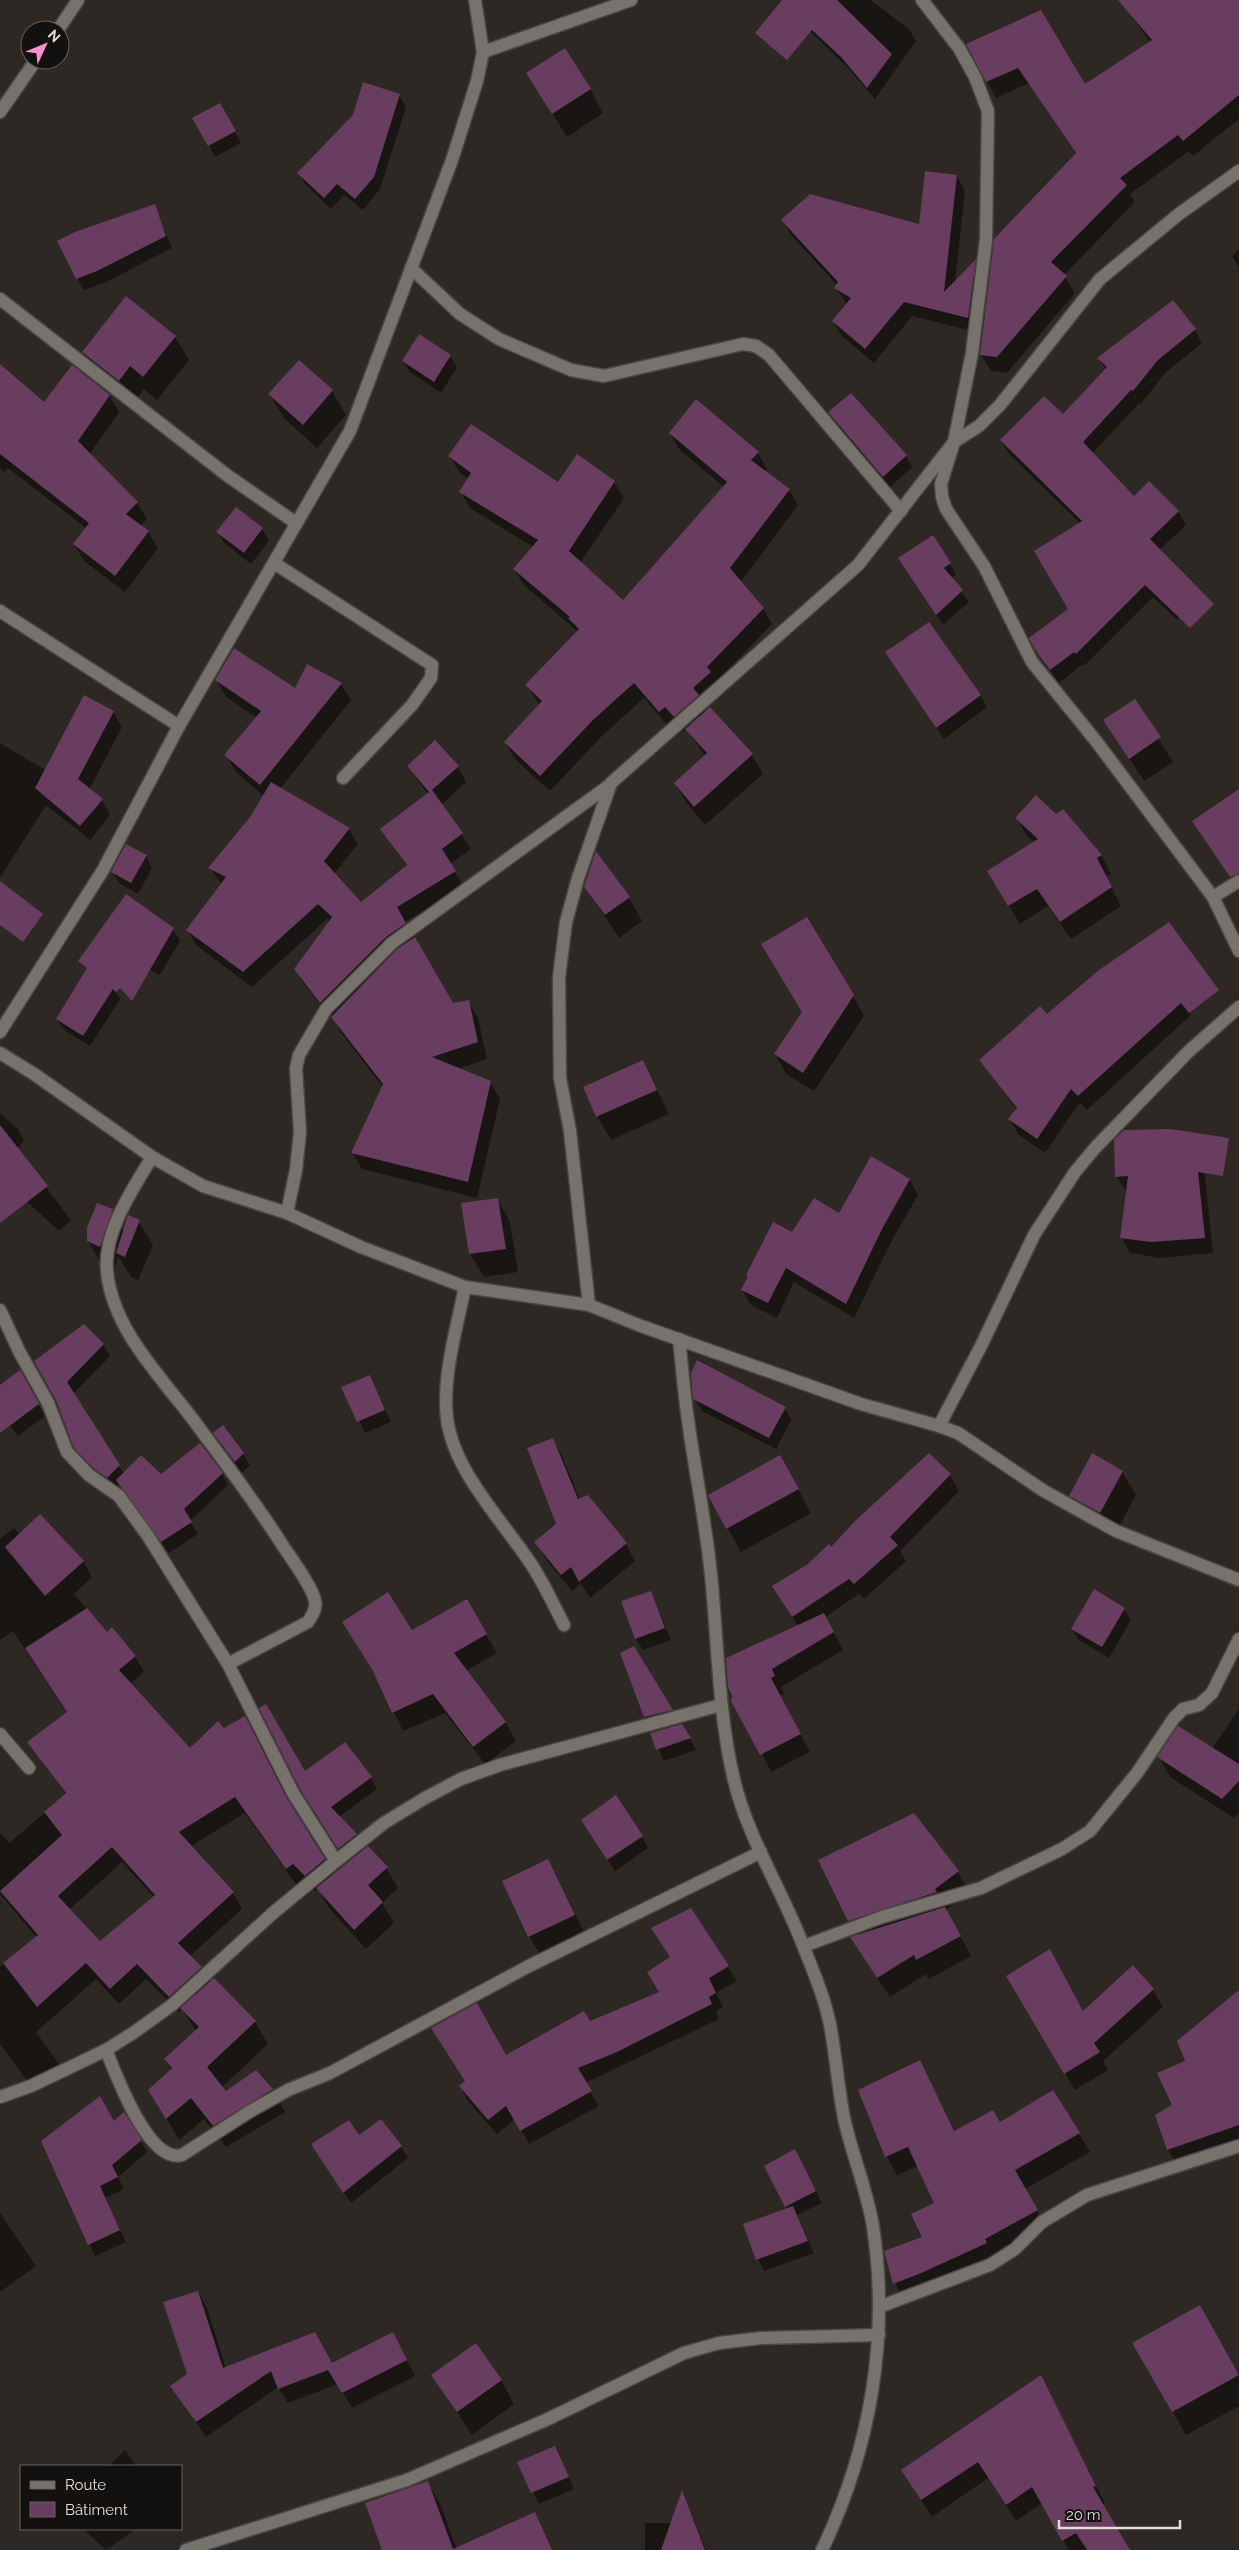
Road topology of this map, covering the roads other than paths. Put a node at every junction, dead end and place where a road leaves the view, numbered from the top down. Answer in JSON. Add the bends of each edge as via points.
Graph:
{"nodes":[{"id":1,"x":78,"y":0,"type":"edge"},
{"id":2,"x":475,"y":0,"type":"edge"},
{"id":3,"x":631,"y":0,"type":"edge"},
{"id":4,"x":922,"y":0,"type":"edge"},
{"id":5,"x":65,"y":20,"type":"edge"},
{"id":6,"x":483,"y":52,"type":"junction"},
{"id":7,"x":29,"y":70,"type":"edge"},
{"id":8,"x":0,"y":112,"type":"edge"},
{"id":9,"x":1239,"y":171,"type":"edge"},
{"id":10,"x":411,"y":268,"type":"junction"},
{"id":11,"x":0,"y":299,"type":"edge"},
{"id":12,"x":954,"y":442,"type":"junction"},
{"id":13,"x":900,"y":511,"type":"junction"},
{"id":14,"x":296,"y":523,"type":"junction"},
{"id":15,"x":274,"y":562,"type":"junction"},
{"id":16,"x":0,"y":611,"type":"edge"},
{"id":17,"x":179,"y":726,"type":"junction"},
{"id":18,"x":343,"y":778,"type":"dead end"},
{"id":19,"x":611,"y":783,"type":"junction"},
{"id":20,"x":1239,"y":880,"type":"edge"},
{"id":21,"x":1213,"y":897,"type":"junction"},
{"id":22,"x":1239,"y":951,"type":"edge"},
{"id":23,"x":1239,"y":1007,"type":"edge"},
{"id":24,"x":0,"y":1032,"type":"edge"},
{"id":25,"x":0,"y":1053,"type":"edge"},
{"id":26,"x":152,"y":1156,"type":"junction"},
{"id":27,"x":288,"y":1213,"type":"junction"},
{"id":28,"x":465,"y":1287,"type":"junction"},
{"id":29,"x":589,"y":1305,"type":"junction"},
{"id":30,"x":0,"y":1310,"type":"edge"},
{"id":31,"x":679,"y":1339,"type":"junction"},
{"id":32,"x":940,"y":1426,"type":"junction"},
{"id":33,"x":1239,"y":1580,"type":"edge"},
{"id":34,"x":564,"y":1625,"type":"dead end"},
{"id":35,"x":1239,"y":1639,"type":"edge"},
{"id":36,"x":228,"y":1664,"type":"junction"},
{"id":37,"x":721,"y":1705,"type":"junction"},
{"id":38,"x":0,"y":1734,"type":"edge"},
{"id":39,"x":29,"y":1768,"type":"dead end"},
{"id":40,"x":761,"y":1852,"type":"junction"},
{"id":41,"x":336,"y":1861,"type":"junction"},
{"id":42,"x":804,"y":1946,"type":"junction"},
{"id":43,"x":106,"y":2050,"type":"junction"},
{"id":44,"x":0,"y":2097,"type":"edge"},
{"id":45,"x":1239,"y":2146,"type":"edge"},
{"id":46,"x":879,"y":2307,"type":"junction"},
{"id":47,"x":879,"y":2335,"type":"junction"},
{"id":48,"x":186,"y":2550,"type":"edge"},
{"id":49,"x":822,"y":2550,"type":"edge"}],
"edges":[{"from":1,"to":5,"type":"street"},
{"from":2,"to":6,"type":"street"},
{"from":3,"to":6,"type":"street"},
{"from":4,"to":12,"type":"street","via":[[959,48],[988,111],[986,240],[972,353]]},
{"from":6,"to":10,"type":"street","via":[[452,160]]},
{"from":7,"to":8,"type":"street"},
{"from":9,"to":12,"type":"street","via":[[1179,214],[1100,279],[1000,405],[980,426]]},
{"from":10,"to":13,"type":"street","via":[[460,314],[499,340],[572,370],[604,376],[743,344],[756,346],[769,356]]},
{"from":10,"to":14,"type":"street","via":[[350,431]]},
{"from":11,"to":14,"type":"street","via":[[228,476]]},
{"from":12,"to":13,"type":"street"},
{"from":12,"to":21,"type":"street","via":[[942,484],[946,509],[984,566],[1032,662]]},
{"from":13,"to":19,"type":"street","via":[[858,565]]},
{"from":14,"to":15,"type":"street"},
{"from":15,"to":17,"type":"street"},
{"from":15,"to":18,"type":"street","via":[[432,666],[431,678],[412,706]]},
{"from":16,"to":17,"type":"street"},
{"from":17,"to":24,"type":"street","via":[[103,870]]},
{"from":19,"to":27,"type":"street","via":[[392,944],[326,1009],[299,1055],[296,1069],[300,1132]]},
{"from":19,"to":29,"type":"street","via":[[566,922],[559,977],[560,1078],[570,1131]]},
{"from":20,"to":21,"type":"street"},
{"from":21,"to":22,"type":"street"},
{"from":23,"to":32,"type":"street","via":[[1189,1051],[1075,1172],[1034,1235]]},
{"from":25,"to":26,"type":"street"},
{"from":26,"to":27,"type":"street","via":[[203,1186]]},
{"from":26,"to":36,"type":"street","via":[[118,1217],[110,1241],[106,1270],[114,1302],[149,1362],[225,1462],[279,1540],[315,1600],[314,1613],[308,1622]]},
{"from":27,"to":28,"type":"street","via":[[360,1247]]},
{"from":28,"to":29,"type":"street"},
{"from":28,"to":34,"type":"street","via":[[448,1387],[446,1417],[452,1441],[464,1470],[531,1563]]},
{"from":29,"to":31,"type":"street"},
{"from":30,"to":36,"type":"street","via":[[48,1403],[67,1452],[128,1507]]},
{"from":31,"to":32,"type":"street","via":[[861,1404]]},
{"from":31,"to":37,"type":"street","via":[[687,1419],[711,1572]]},
{"from":32,"to":33,"type":"street","via":[[958,1433],[1044,1491],[1116,1531]]},
{"from":35,"to":42,"type":"street","via":[[1212,1693],[1174,1718],[1137,1773],[1090,1831],[1062,1849],[981,1888],[882,1917]]},
{"from":36,"to":41,"type":"street","via":[[294,1793]]},
{"from":37,"to":40,"type":"street","via":[[735,1781]]},
{"from":37,"to":41,"type":"street","via":[[577,1742],[461,1779],[384,1823]]},
{"from":38,"to":39,"type":"street"},
{"from":40,"to":42,"type":"street"},
{"from":40,"to":43,"type":"street","via":[[527,1967],[338,2068],[288,2090],[182,2155],[163,2151],[145,2132]]},
{"from":41,"to":43,"type":"street","via":[[172,2005]]},
{"from":42,"to":46,"type":"street","via":[[830,2025],[838,2091],[873,2226]]},
{"from":43,"to":44,"type":"street","via":[[31,2086]]},
{"from":45,"to":46,"type":"street","via":[[1087,2195],[1042,2222],[1014,2249],[990,2265]]},
{"from":46,"to":47,"type":"street"},
{"from":47,"to":48,"type":"street","via":[[761,2338],[719,2343],[684,2353],[407,2480]]},
{"from":47,"to":49,"type":"street","via":[[859,2458]]}]}
